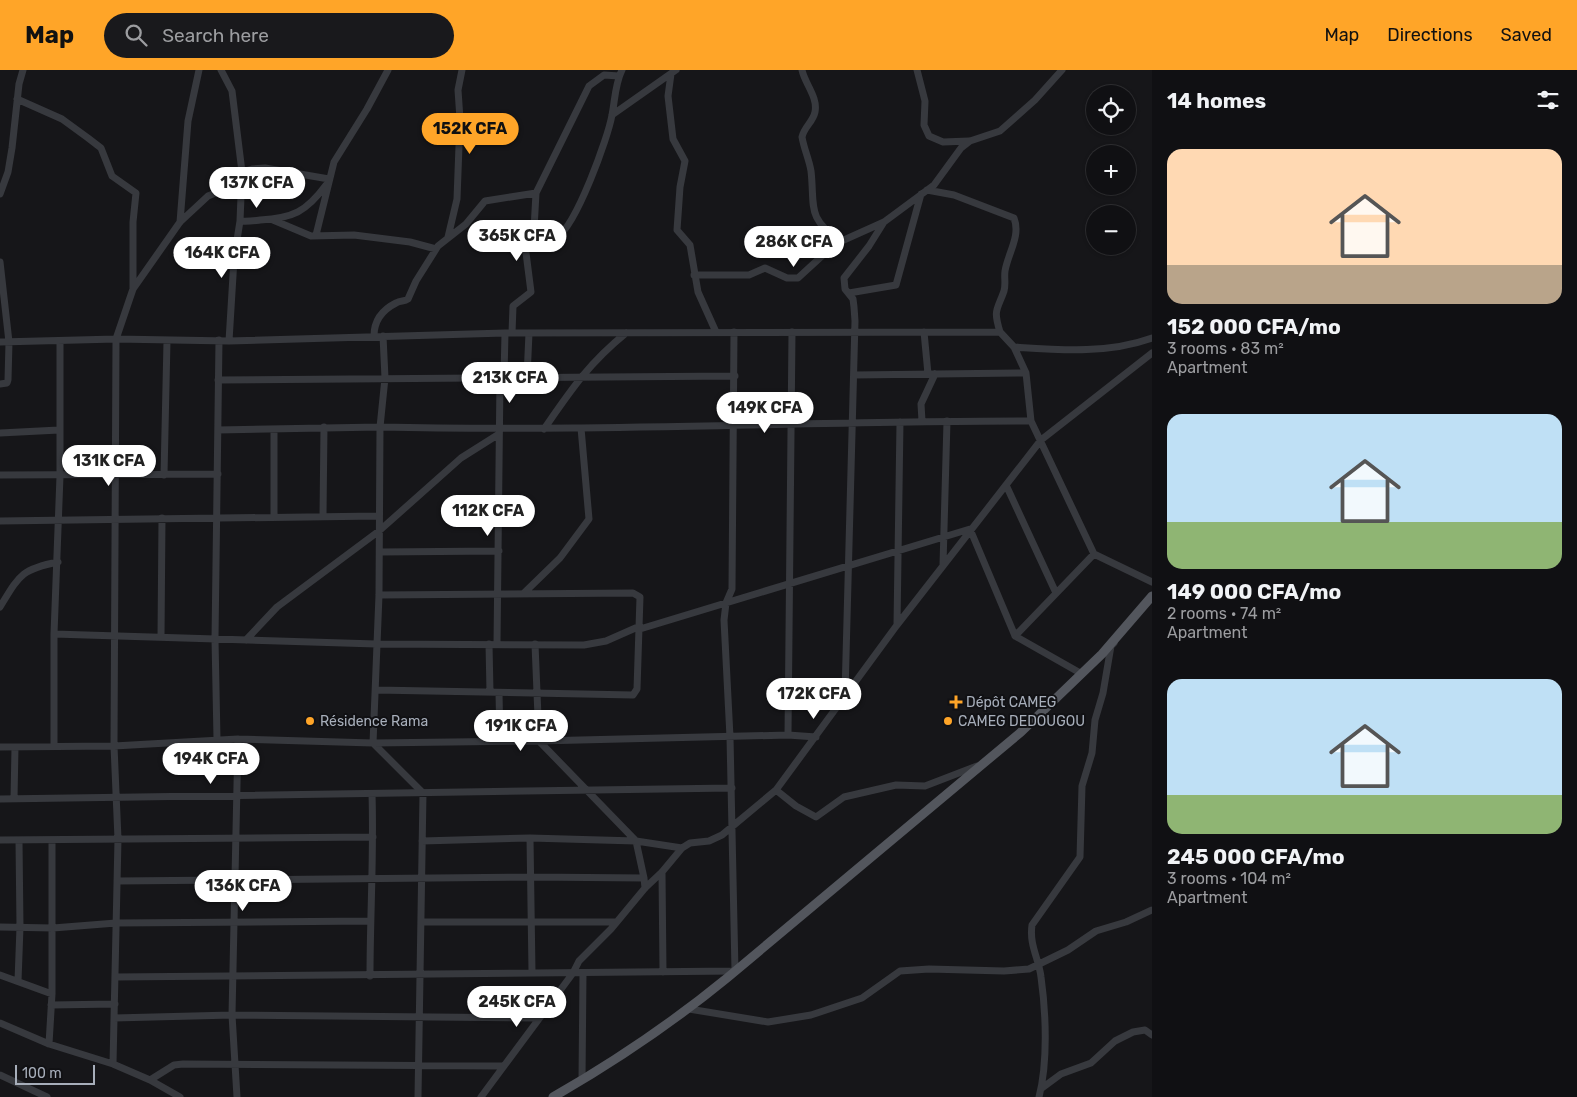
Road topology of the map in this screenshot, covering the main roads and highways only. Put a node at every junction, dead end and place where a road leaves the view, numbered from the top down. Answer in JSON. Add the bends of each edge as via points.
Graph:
{"nodes":[{"id":1,"x":1152,"y":596,"type":"edge"},
{"id":2,"x":554,"y":1096,"type":"edge"}],
"edges":[{"from":1,"to":2,"type":"main road","via":[[1082,674],[1022,732],[689,1009]]}]}
